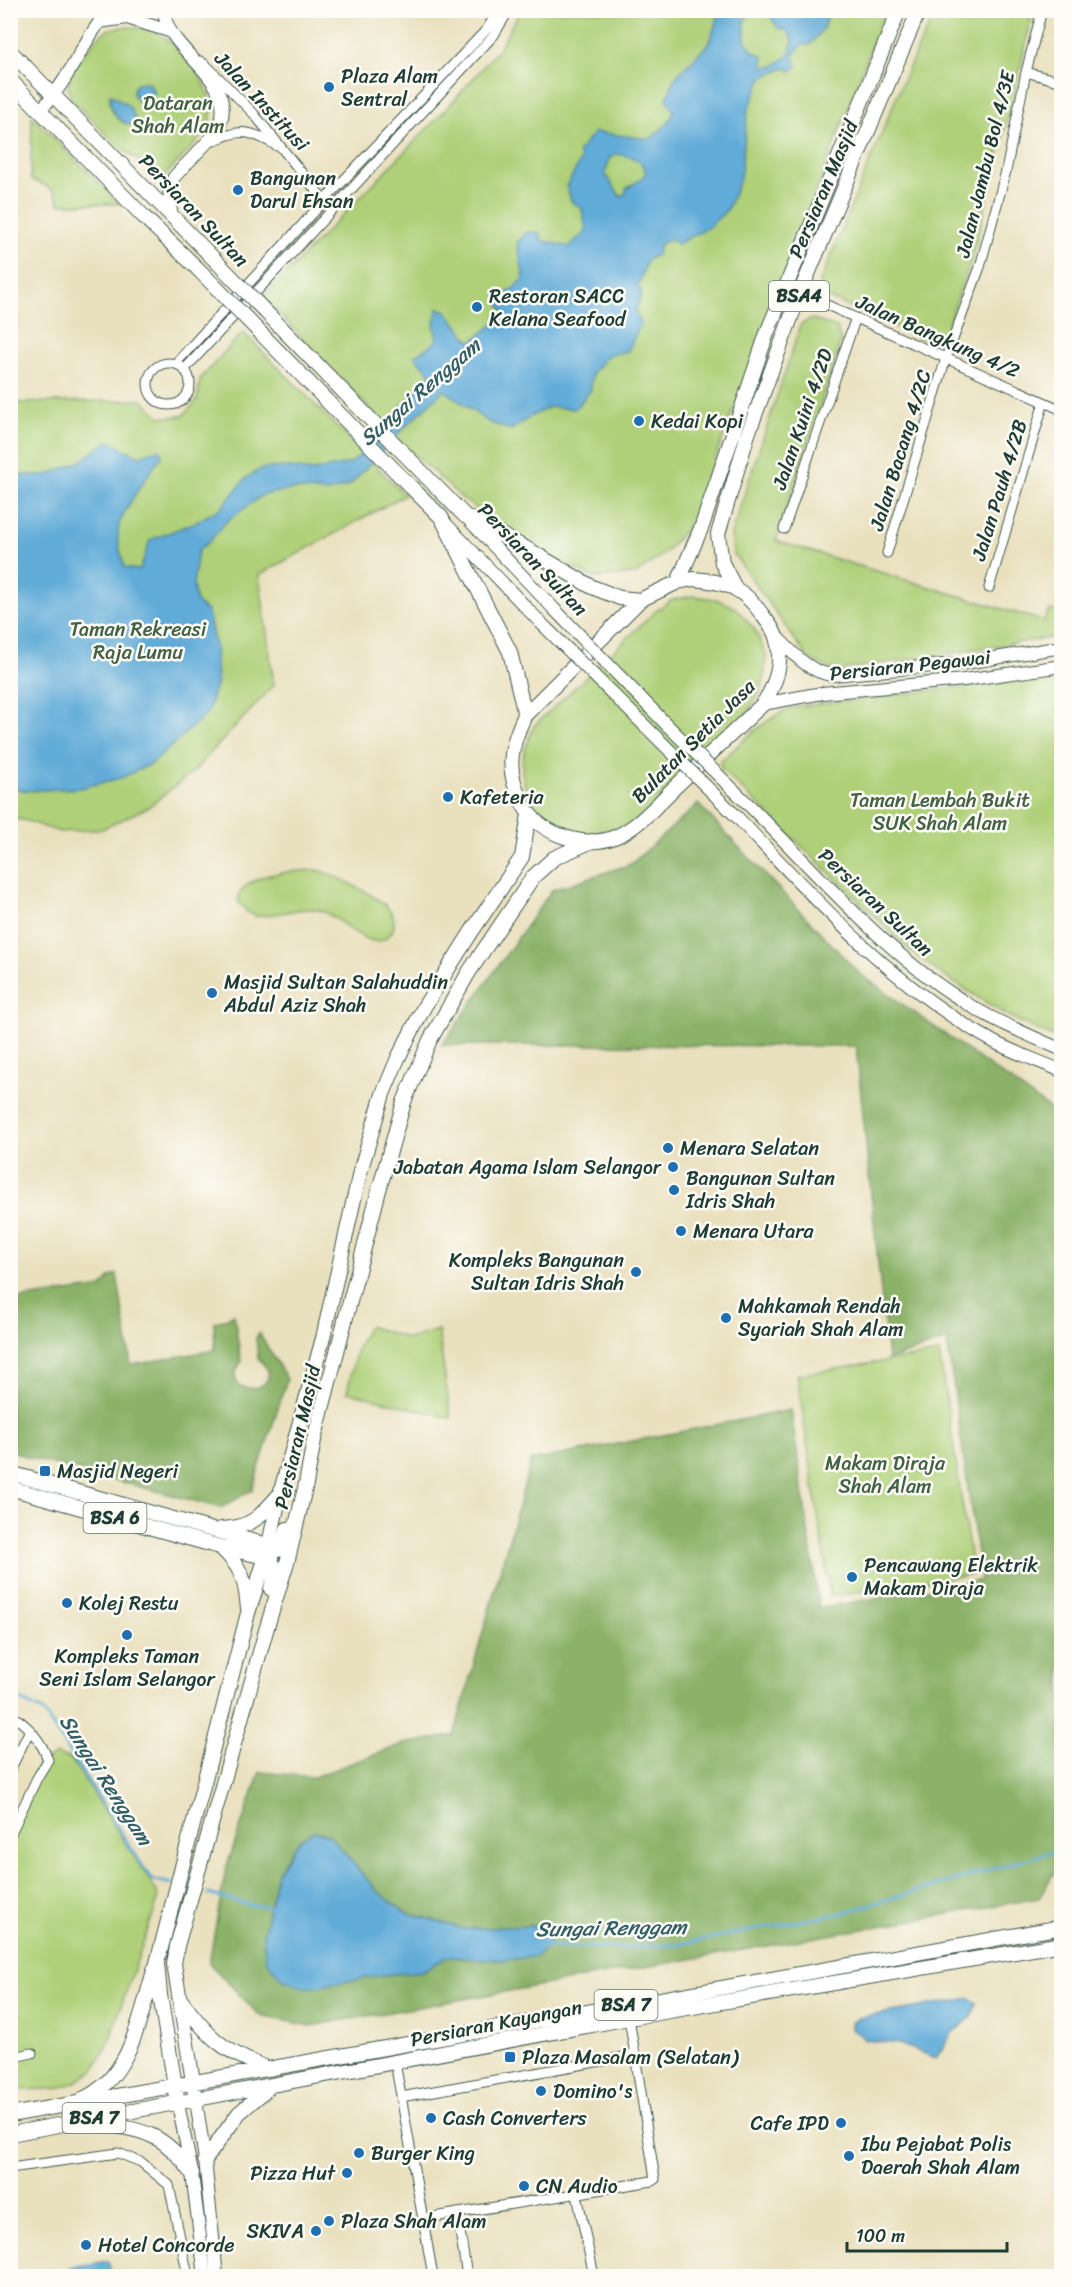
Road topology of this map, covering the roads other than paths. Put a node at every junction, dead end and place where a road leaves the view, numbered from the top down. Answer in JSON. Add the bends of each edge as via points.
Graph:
{"nodes":[{"id":1,"x":109,"y":10,"type":"edge"},
{"id":2,"x":144,"y":10,"type":"edge"},
{"id":3,"x":164,"y":10,"type":"edge"},
{"id":4,"x":499,"y":10,"type":"edge"},
{"id":5,"x":509,"y":10,"type":"edge"},
{"id":6,"x":919,"y":10,"type":"edge"},
{"id":7,"x":1042,"y":10,"type":"edge"},
{"id":8,"x":897,"y":12,"type":"edge"},
{"id":9,"x":127,"y":18,"type":"junction"},
{"id":10,"x":99,"y":22,"type":"junction"},
{"id":11,"x":169,"y":31,"type":"junction"},
{"id":12,"x":10,"y":51,"type":"edge"},
{"id":13,"x":195,"y":59,"type":"junction"},
{"id":14,"x":1026,"y":72,"type":"junction"},
{"id":15,"x":10,"y":80,"type":"edge"},
{"id":16,"x":1062,"y":82,"type":"edge"},
{"id":17,"x":54,"y":95,"type":"junction"},
{"id":18,"x":41,"y":109,"type":"junction"},
{"id":19,"x":201,"y":148,"type":"junction"},
{"id":20,"x":284,"y":150,"type":"junction"},
{"id":21,"x":324,"y":201,"type":"junction"},
{"id":22,"x":336,"y":206,"type":"junction"},
{"id":23,"x":171,"y":213,"type":"junction"},
{"id":24,"x":800,"y":293,"type":"junction"},
{"id":25,"x":855,"y":320,"type":"junction"},
{"id":26,"x":946,"y":358,"type":"junction"},
{"id":27,"x":175,"y":364,"type":"junction"},
{"id":28,"x":184,"y":370,"type":"junction"},
{"id":29,"x":1044,"y":402,"type":"junction"},
{"id":30,"x":1062,"y":410,"type":"edge"},
{"id":31,"x":465,"y":516,"type":"junction"},
{"id":32,"x":441,"y":518,"type":"junction"},
{"id":33,"x":784,"y":529,"type":"dead end"},
{"id":34,"x":887,"y":553,"type":"dead end"},
{"id":35,"x":678,"y":582,"type":"junction"},
{"id":36,"x":735,"y":588,"type":"junction"},
{"id":37,"x":989,"y":588,"type":"dead end"},
{"id":38,"x":640,"y":600,"type":"junction"},
{"id":39,"x":776,"y":636,"type":"junction"},
{"id":40,"x":1062,"y":647,"type":"edge"},
{"id":41,"x":1062,"y":666,"type":"edge"},
{"id":42,"x":763,"y":704,"type":"junction"},
{"id":43,"x":525,"y":715,"type":"junction"},
{"id":44,"x":529,"y":814,"type":"junction"},
{"id":45,"x":592,"y":841,"type":"junction"},
{"id":46,"x":1062,"y":1050,"type":"edge"},
{"id":47,"x":1062,"y":1071,"type":"edge"},
{"id":48,"x":314,"y":1440,"type":"junction"},
{"id":49,"x":10,"y":1473,"type":"edge"},
{"id":50,"x":10,"y":1488,"type":"edge"},
{"id":51,"x":280,"y":1494,"type":"junction"},
{"id":52,"x":213,"y":1529,"type":"junction"},
{"id":53,"x":220,"y":1547,"type":"junction"},
{"id":54,"x":267,"y":1553,"type":"junction"},
{"id":55,"x":248,"y":1613,"type":"junction"},
{"id":56,"x":267,"y":1627,"type":"junction"},
{"id":57,"x":10,"y":1715,"type":"edge"},
{"id":58,"x":30,"y":1730,"type":"junction"},
{"id":59,"x":10,"y":1770,"type":"edge"},
{"id":60,"x":10,"y":1835,"type":"edge"},
{"id":61,"x":1062,"y":1928,"type":"edge"},
{"id":62,"x":1062,"y":1944,"type":"edge"},
{"id":63,"x":157,"y":1963,"type":"junction"},
{"id":64,"x":178,"y":1997,"type":"junction"},
{"id":65,"x":629,"y":2018,"type":"junction"},
{"id":66,"x":32,"y":2053,"type":"dead end"},
{"id":67,"x":635,"y":2055,"type":"junction"},
{"id":68,"x":10,"y":2058,"type":"edge"},
{"id":69,"x":395,"y":2062,"type":"junction"},
{"id":70,"x":269,"y":2068,"type":"junction"},
{"id":71,"x":192,"y":2084,"type":"junction"},
{"id":72,"x":175,"y":2086,"type":"junction"},
{"id":73,"x":272,"y":2086,"type":"junction"},
{"id":74,"x":401,"y":2097,"type":"junction"},
{"id":75,"x":196,"y":2100,"type":"junction"},
{"id":76,"x":178,"y":2103,"type":"junction"},
{"id":77,"x":67,"y":2106,"type":"junction"},
{"id":78,"x":10,"y":2115,"type":"edge"},
{"id":79,"x":80,"y":2121,"type":"junction"},
{"id":80,"x":10,"y":2134,"type":"edge"},
{"id":81,"x":205,"y":2160,"type":"junction"},
{"id":82,"x":10,"y":2168,"type":"edge"},
{"id":83,"x":192,"y":2173,"type":"junction"},
{"id":84,"x":577,"y":2195,"type":"junction"},
{"id":85,"x":456,"y":2213,"type":"junction"},
{"id":86,"x":422,"y":2219,"type":"junction"},
{"id":87,"x":218,"y":2276,"type":"edge"},
{"id":88,"x":188,"y":2277,"type":"edge"},
{"id":89,"x":205,"y":2277,"type":"edge"},
{"id":90,"x":213,"y":2277,"type":"edge"},
{"id":91,"x":433,"y":2277,"type":"edge"},
{"id":92,"x":467,"y":2277,"type":"edge"},
{"id":93,"x":594,"y":2277,"type":"edge"}],
"edges":[{"from":1,"to":10,"type":"street"},
{"from":2,"to":9,"type":"street"},
{"from":3,"to":11,"type":"street","name":"Jalan Institusi"},
{"from":4,"to":21,"type":"street","via":[[487,29]]},
{"from":5,"to":22,"type":"street","via":[[494,35]]},
{"from":6,"to":24,"type":"main road","name":"Persiaran Masjid","number":"BSA4"},
{"from":7,"to":14,"type":"street","name":"Jalan Jambu Bol 4/3E"},
{"from":8,"to":35,"type":"main road","name":"Persiaran Masjid","number":"BSA4","via":[[767,333],[702,526]]},
{"from":9,"to":10,"type":"street"},
{"from":9,"to":11,"type":"street","name":"Jalan Institusi"},
{"from":10,"to":17,"type":"street"},
{"from":11,"to":13,"type":"street","name":"Jalan Institusi"},
{"from":12,"to":17,"type":"main road","name":"Persiaran Sultan"},
{"from":13,"to":19,"type":"street","via":[[216,89],[222,108],[219,127]]},
{"from":13,"to":20,"type":"street","name":"Jalan Institusi","via":[[207,66],[254,114]]},
{"from":14,"to":16,"type":"street"},
{"from":14,"to":26,"type":"street","name":"Jalan Jambu Bol 4/3E","via":[[994,217]]},
{"from":15,"to":18,"type":"main road","name":"Persiaran Sultan"},
{"from":17,"to":18,"type":"street"},
{"from":17,"to":23,"type":"main road","name":"Persiaran Sultan"},
{"from":18,"to":32,"type":"main road","name":"Persiaran Sultan","bridge":true},
{"from":19,"to":20,"type":"street","via":[[225,135],[243,132],[262,137]]},
{"from":19,"to":23,"type":"street","via":[[174,177],[169,189]]},
{"from":20,"to":21,"type":"street","name":"Jalan Institusi"},
{"from":21,"to":22,"type":"street"},
{"from":21,"to":27,"type":"street"},
{"from":22,"to":28,"type":"street"},
{"from":23,"to":31,"type":"main road","name":"Persiaran Sultan","bridge":true},
{"from":24,"to":25,"type":"street","name":"Jalan Bangkung 4/2"},
{"from":24,"to":36,"type":"main road","name":"Persiaran Masjid","number":"BSA4","via":[[748,434],[718,534],[722,563]]},
{"from":25,"to":26,"type":"street","name":"Jalan Bangkung 4/2"},
{"from":25,"to":33,"type":"street","name":"Jalan Kuini 4/2D"},
{"from":26,"to":29,"type":"street","name":"Jalan Bangkung 4/2"},
{"from":26,"to":34,"type":"street","name":"Jalan Bacang 4/2C"},
{"from":27,"to":28,"type":"street"},
{"from":27,"to":28,"type":"street","via":[[160,366],[150,376],[149,391],[158,402],[172,405],[185,398],[190,384]]},
{"from":29,"to":30,"type":"street","name":"Jalan Bangkung 4/2"},
{"from":29,"to":37,"type":"street","name":"Jalan Pauh 4/2B"},
{"from":31,"to":38,"type":"main road","via":[[591,587],[620,598]]},
{"from":31,"to":46,"type":"street","name":"Persiaran Sultan","bridge":true,"via":[[870,927],[960,1000]]},
{"from":32,"to":43,"type":"main road","via":[[510,652]]},
{"from":32,"to":47,"type":"street","name":"Persiaran Sultan","bridge":true,"via":[[860,944],[912,988],[996,1042]]},
{"from":35,"to":36,"type":"main road","name":"Bulatan Setia Jasa","via":[[701,580]]},
{"from":35,"to":38,"type":"main road","name":"Bulatan Setia Jasa"},
{"from":36,"to":39,"type":"main road","name":"Bulatan Setia Jasa","via":[[750,600]]},
{"from":38,"to":43,"type":"main road","name":"Bulatan Setia Jasa"},
{"from":39,"to":40,"type":"street","name":"Persiaran Pegawai","via":[[812,668],[833,675],[965,663]]},
{"from":39,"to":42,"type":"main road","name":"Bulatan Setia Jasa","via":[[777,678]]},
{"from":41,"to":42,"type":"street","name":"Persiaran Pegawai","via":[[822,693]]},
{"from":42,"to":45,"type":"main road","name":"Bulatan Setia Jasa","via":[[635,826],[608,840]]},
{"from":43,"to":44,"type":"main road","name":"Bulatan Setia Jasa","via":[[515,735],[511,759],[512,779]]},
{"from":44,"to":45,"type":"main road","name":"Bulatan Setia Jasa","via":[[550,831]]},
{"from":44,"to":51,"type":"main road","name":"Persiaran Masjid","via":[[522,856],[430,997],[383,1094]]},
{"from":45,"to":48,"type":"main road","name":"Persiaran Masjid","via":[[554,858],[533,877],[468,972],[430,1040],[404,1102]]},
{"from":48,"to":54,"type":"main road","via":[[284,1544]]},
{"from":48,"to":56,"type":"main road","name":"Persiaran Masjid","via":[[288,1559]]},
{"from":49,"to":52,"type":"main road","number":"BSA 6"},
{"from":50,"to":53,"type":"main road","number":"BSA 6"},
{"from":51,"to":52,"type":"main road","via":[[253,1522],[235,1529]]},
{"from":51,"to":54,"type":"main road","name":"Persiaran Masjid"},
{"from":52,"to":54,"type":"main road","number":"BSA 6","via":[[259,1543]]},
{"from":53,"to":54,"type":"main road","number":"BSA 6","via":[[256,1555]]},
{"from":53,"to":55,"type":"main road","via":[[242,1572]]},
{"from":54,"to":55,"type":"main road","name":"Persiaran Masjid"},
{"from":54,"to":56,"type":"main road","via":[[273,1560],[275,1577],[268,1601]]},
{"from":55,"to":63,"type":"main road","name":"Persiaran Masjid"},
{"from":56,"to":64,"type":"main road","name":"Persiaran Masjid","via":[[177,1946],[174,1964]]},
{"from":57,"to":58,"type":"street"},
{"from":58,"to":59,"type":"street"},
{"from":58,"to":60,"type":"street","via":[[48,1760]]},
{"from":61,"to":70,"type":"main road","name":"Persiaran Kayangan","number":"BSA 7"},
{"from":62,"to":65,"type":"main road","name":"Persiaran Kayangan","number":"BSA 7"},
{"from":63,"to":72,"type":"main road","name":"Persiaran Masjid"},
{"from":63,"to":77,"type":"main road","via":[[128,2052],[118,2069],[94,2094]]},
{"from":64,"to":70,"type":"main road","via":[[208,2036],[239,2058]]},
{"from":64,"to":71,"type":"main road","name":"Persiaran Masjid"},
{"from":65,"to":67,"type":"street"},
{"from":65,"to":69,"type":"main road","name":"Persiaran Kayangan","number":"BSA 7"},
{"from":66,"to":68,"type":"street"},
{"from":67,"to":74,"type":"street"},
{"from":67,"to":84,"type":"street","via":[[655,2179]]},
{"from":69,"to":73,"type":"main road","name":"Persiaran Kayangan","number":"BSA 7"},
{"from":69,"to":74,"type":"street"},
{"from":70,"to":71,"type":"main road","name":"Persiaran Kayangan","number":"BSA 7"},
{"from":71,"to":72,"type":"main road","name":"Persiaran Kayangan","number":"BSA 7"},
{"from":71,"to":75,"type":"main road","name":"Persiaran Masjid"},
{"from":72,"to":76,"type":"main road","name":"Persiaran Masjid"},
{"from":72,"to":77,"type":"main road","name":"Persiaran Kayangan","number":"BSA 7"},
{"from":73,"to":75,"type":"main road","name":"Persiaran Kayangan","number":"BSA 7"},
{"from":73,"to":81,"type":"main road","via":[[238,2113]]},
{"from":74,"to":86,"type":"street"},
{"from":75,"to":76,"type":"main road","name":"Persiaran Kayangan","number":"BSA 7"},
{"from":75,"to":81,"type":"street"},
{"from":76,"to":79,"type":"main road","name":"Persiaran Kayangan","number":"BSA 7"},
{"from":76,"to":83,"type":"street"},
{"from":77,"to":78,"type":"main road","name":"Persiaran Kayangan","number":"BSA 7"},
{"from":79,"to":80,"type":"main road","name":"Persiaran Kayangan","number":"BSA 7"},
{"from":79,"to":83,"type":"main road","via":[[158,2138],[178,2154]]},
{"from":81,"to":87,"type":"street"},
{"from":82,"to":88,"type":"street","via":[[118,2153],[141,2162],[169,2185]]},
{"from":83,"to":89,"type":"street"},
{"from":84,"to":85,"type":"street"},
{"from":84,"to":93,"type":"street"},
{"from":85,"to":86,"type":"street"},
{"from":85,"to":92,"type":"street"},
{"from":86,"to":91,"type":"street"},
{"from":87,"to":90,"type":"street"}]}
